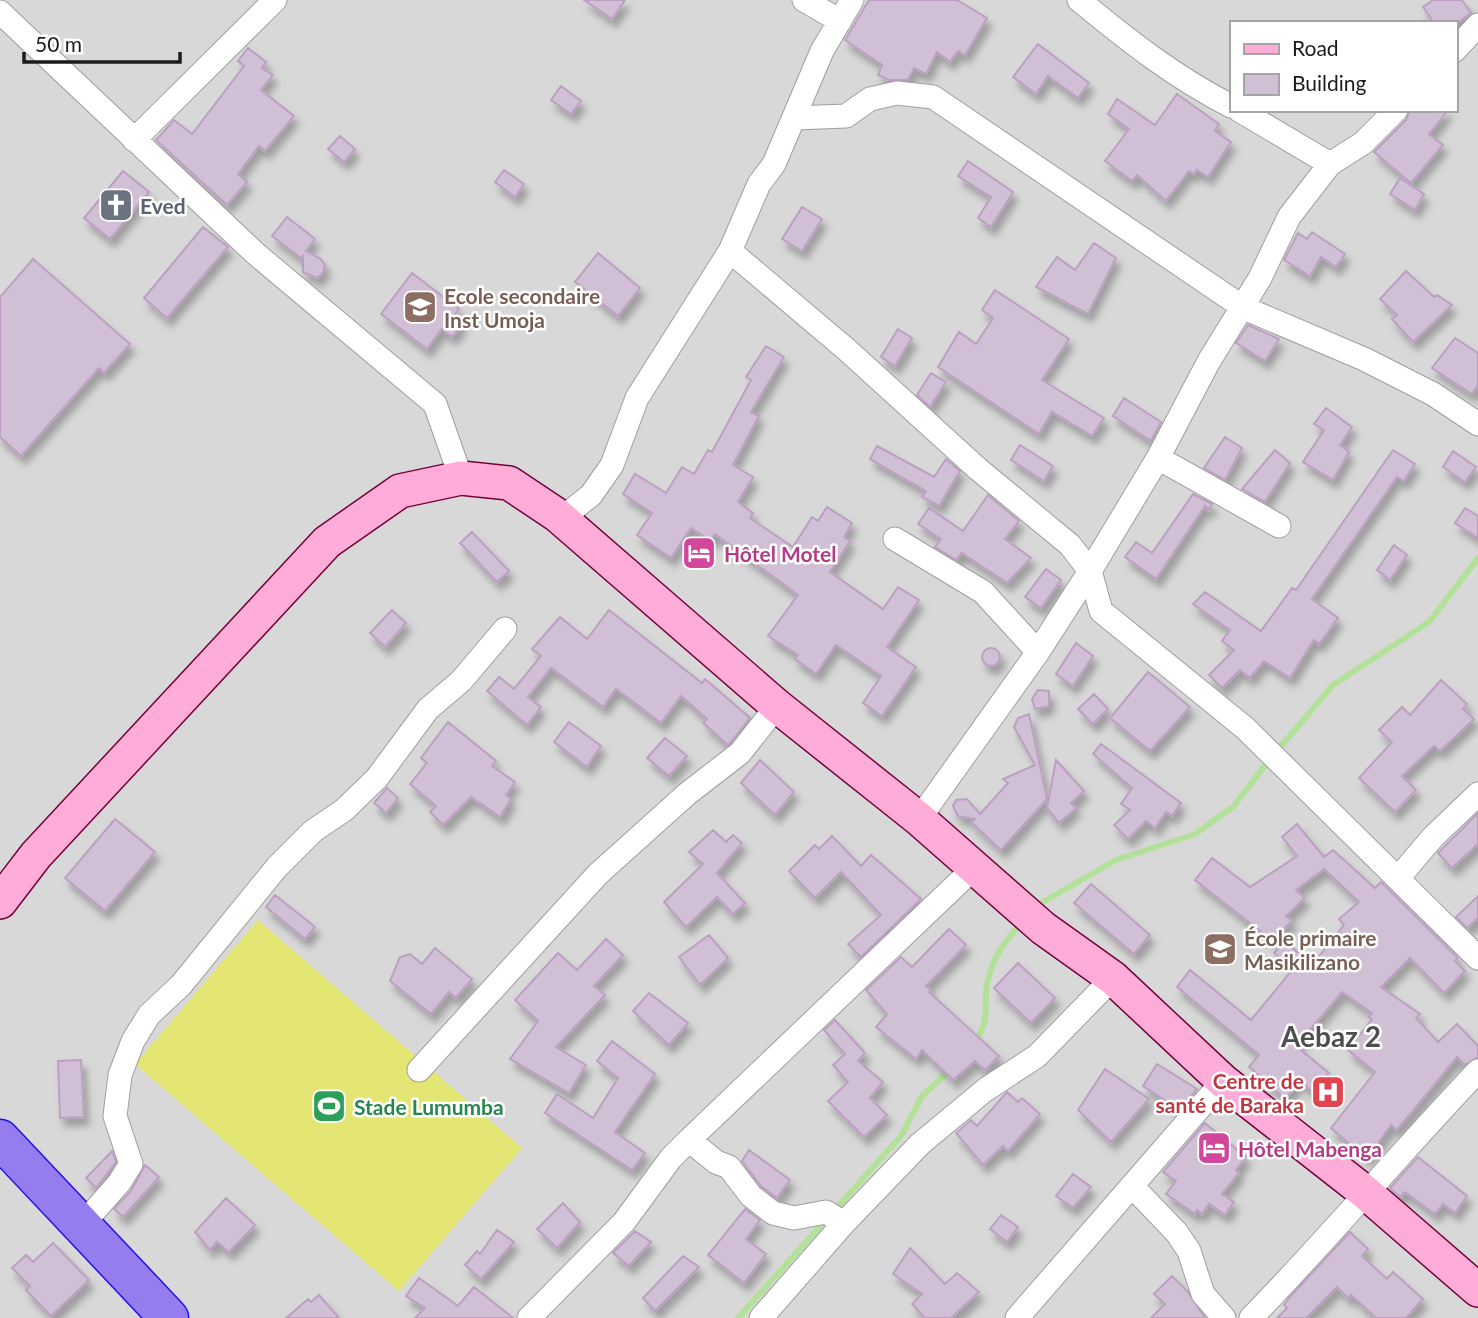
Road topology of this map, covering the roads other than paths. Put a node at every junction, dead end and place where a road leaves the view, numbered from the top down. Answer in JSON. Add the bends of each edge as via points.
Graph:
{"nodes":[{"id":1,"x":275,"y":0,"type":"edge"},
{"id":2,"x":804,"y":0,"type":"edge"},
{"id":3,"x":852,"y":0,"type":"edge"},
{"id":4,"x":1079,"y":0,"type":"edge"},
{"id":5,"x":0,"y":12,"type":"edge"},
{"id":6,"x":840,"y":21,"type":"junction"},
{"id":7,"x":1478,"y":25,"type":"edge"},
{"id":8,"x":1457,"y":48,"type":"edge"},
{"id":9,"x":1230,"y":106,"type":"edge"},
{"id":10,"x":1241,"y":112,"type":"edge"},
{"id":11,"x":1394,"y":112,"type":"edge"},
{"id":12,"x":795,"y":118,"type":"junction"},
{"id":13,"x":134,"y":140,"type":"junction"},
{"id":14,"x":1330,"y":164,"type":"junction"},
{"id":15,"x":730,"y":251,"type":"junction"},
{"id":16,"x":1244,"y":308,"type":"junction"},
{"id":17,"x":1478,"y":424,"type":"edge"},
{"id":18,"x":1158,"y":458,"type":"junction"},
{"id":19,"x":461,"y":478,"type":"junction"},
{"id":20,"x":558,"y":515,"type":"junction"},
{"id":21,"x":1279,"y":526,"type":"dead end"},
{"id":22,"x":895,"y":539,"type":"dead end"},
{"id":23,"x":1090,"y":571,"type":"junction"},
{"id":24,"x":505,"y":629,"type":"dead end"},
{"id":25,"x":1038,"y":652,"type":"junction"},
{"id":26,"x":777,"y":706,"type":"junction"},
{"id":27,"x":1478,"y":794,"type":"edge"},
{"id":28,"x":919,"y":819,"type":"junction"},
{"id":29,"x":975,"y":867,"type":"junction"},
{"id":30,"x":1399,"y":877,"type":"junction"},
{"id":31,"x":0,"y":902,"type":"edge"},
{"id":32,"x":1478,"y":958,"type":"edge"},
{"id":33,"x":1113,"y":978,"type":"junction"},
{"id":34,"x":419,"y":1070,"type":"dead end"},
{"id":35,"x":1478,"y":1071,"type":"edge"},
{"id":36,"x":1223,"y":1081,"type":"junction"},
{"id":37,"x":0,"y":1139,"type":"edge"},
{"id":38,"x":689,"y":1140,"type":"junction"},
{"id":39,"x":1133,"y":1187,"type":"junction"},
{"id":40,"x":1366,"y":1193,"type":"junction"},
{"id":41,"x":844,"y":1223,"type":"junction"},
{"id":42,"x":82,"y":1225,"type":"junction"},
{"id":43,"x":1478,"y":1290,"type":"edge"},
{"id":44,"x":158,"y":1314,"type":"edge"},
{"id":45,"x":529,"y":1318,"type":"edge"},
{"id":46,"x":761,"y":1318,"type":"edge"},
{"id":47,"x":1017,"y":1318,"type":"edge"},
{"id":48,"x":1224,"y":1318,"type":"edge"},
{"id":49,"x":1251,"y":1318,"type":"edge"}],
"edges":[{"from":1,"to":13,"type":"street"},
{"from":2,"to":6,"type":"street"},
{"from":3,"to":6,"type":"street"},
{"from":4,"to":9,"type":"street","via":[[1139,49]]},
{"from":5,"to":13,"type":"street"},
{"from":6,"to":12,"type":"street","via":[[822,51]]},
{"from":7,"to":8,"type":"street"},
{"from":10,"to":14,"type":"street"},
{"from":11,"to":14,"type":"street","via":[[1363,143]]},
{"from":12,"to":15,"type":"street"},
{"from":12,"to":16,"type":"street","via":[[846,116],[870,99],[897,93],[933,97]]},
{"from":13,"to":19,"type":"street","via":[[256,254],[435,404]]},
{"from":14,"to":16,"type":"street","via":[[1289,217]]},
{"from":15,"to":20,"type":"street","via":[[637,398],[612,465],[591,495],[571,512]]},
{"from":15,"to":23,"type":"street","via":[[1070,545]]},
{"from":16,"to":17,"type":"street","via":[[1364,359],[1433,394]]},
{"from":16,"to":18,"type":"street","via":[[1209,361]]},
{"from":18,"to":21,"type":"street"},
{"from":18,"to":23,"type":"street"},
{"from":19,"to":20,"type":"street","via":[[509,483]]},
{"from":19,"to":31,"type":"street","via":[[400,491],[327,542],[36,855]]},
{"from":20,"to":26,"type":"street"},
{"from":22,"to":25,"type":"street","via":[[983,592]]},
{"from":23,"to":25,"type":"street"},
{"from":23,"to":30,"type":"street","via":[[1101,611],[1245,728]]},
{"from":24,"to":42,"type":"street","via":[[483,658],[428,709],[377,778],[277,867],[181,985],[149,1015],[120,1075],[115,1115],[131,1164]]},
{"from":25,"to":28,"type":"street"},
{"from":26,"to":28,"type":"street"},
{"from":26,"to":34,"type":"street","via":[[740,753],[598,874]]},
{"from":27,"to":30,"type":"street"},
{"from":28,"to":29,"type":"street"},
{"from":29,"to":33,"type":"street","via":[[1043,928]]},
{"from":29,"to":38,"type":"street"},
{"from":30,"to":32,"type":"street"},
{"from":33,"to":36,"type":"street"},
{"from":33,"to":41,"type":"street","via":[[1037,1056],[985,1090],[920,1144]]},
{"from":35,"to":40,"type":"street"},
{"from":36,"to":39,"type":"street"},
{"from":36,"to":40,"type":"street"},
{"from":37,"to":42,"type":"highway"},
{"from":38,"to":41,"type":"street","via":[[729,1167],[751,1196],[773,1213],[794,1219],[826,1212]]},
{"from":38,"to":45,"type":"street","via":[[624,1222]]},
{"from":39,"to":47,"type":"street"},
{"from":39,"to":48,"type":"street","via":[[1177,1233],[1189,1251],[1203,1294]]},
{"from":40,"to":43,"type":"street"},
{"from":40,"to":49,"type":"street"},
{"from":41,"to":46,"type":"street"},
{"from":42,"to":44,"type":"highway"}]}
